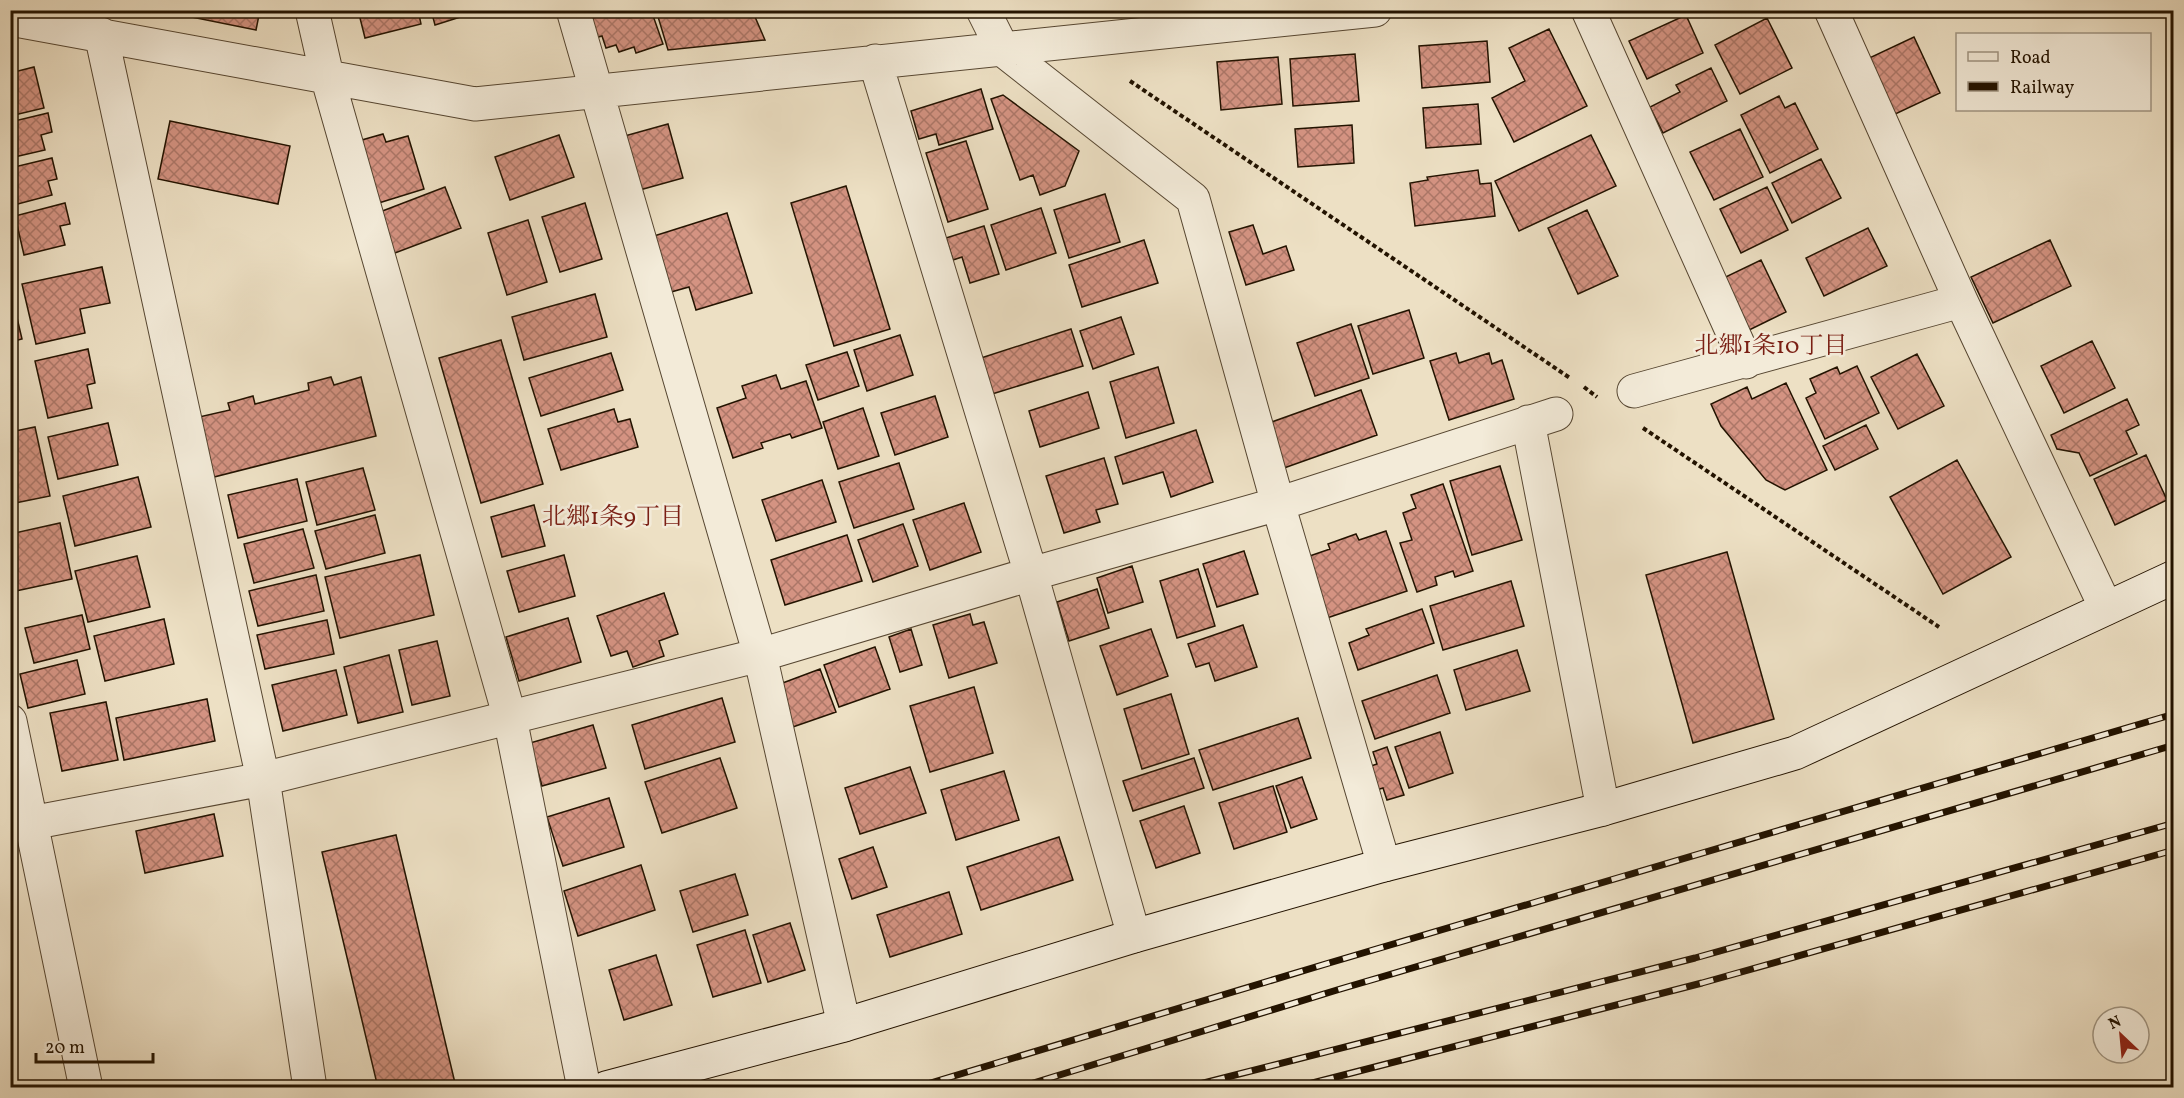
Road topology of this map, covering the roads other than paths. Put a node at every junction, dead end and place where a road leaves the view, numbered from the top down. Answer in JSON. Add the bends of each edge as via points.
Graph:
{"nodes":[{"id":1,"x":312,"y":10,"type":"edge"},
{"id":2,"x":573,"y":10,"type":"edge"},
{"id":3,"x":982,"y":10,"type":"edge"},
{"id":4,"x":1588,"y":10,"type":"edge"},
{"id":5,"x":1831,"y":10,"type":"edge"},
{"id":6,"x":1363,"y":11,"type":"edge"},
{"id":7,"x":10,"y":19,"type":"edge"},
{"id":8,"x":101,"y":34,"type":"junction"},
{"id":9,"x":1003,"y":50,"type":"junction"},
{"id":10,"x":875,"y":61,"type":"junction"},
{"id":11,"x":327,"y":76,"type":"junction"},
{"id":12,"x":597,"y":92,"type":"junction"},
{"id":13,"x":1961,"y":301,"type":"junction"},
{"id":14,"x":1746,"y":362,"type":"junction"},
{"id":15,"x":1618,"y":396,"type":"road end"},
{"id":16,"x":1278,"y":504,"type":"junction"},
{"id":17,"x":1031,"y":574,"type":"junction"},
{"id":18,"x":2174,"y":577,"type":"edge"},
{"id":19,"x":2106,"y":608,"type":"junction"},
{"id":20,"x":760,"y":655,"type":"junction"},
{"id":21,"x":510,"y":718,"type":"junction"},
{"id":22,"x":10,"y":721,"type":"edge"},
{"id":23,"x":262,"y":779,"type":"junction"},
{"id":24,"x":1603,"y":808,"type":"junction"},
{"id":25,"x":31,"y":823,"type":"junction"},
{"id":26,"x":1384,"y":866,"type":"junction"},
{"id":27,"x":1134,"y":936,"type":"junction"},
{"id":28,"x":844,"y":1024,"type":"junction"},
{"id":29,"x":86,"y":1088,"type":"edge"},
{"id":30,"x":310,"y":1088,"type":"edge"},
{"id":31,"x":584,"y":1088,"type":"edge"},
{"id":32,"x":606,"y":1088,"type":"edge"}],
"edges":[{"from":1,"to":11,"type":"street"},
{"from":2,"to":12,"type":"street"},
{"from":3,"to":9,"type":"street"},
{"from":4,"to":14,"type":"street"},
{"from":5,"to":13,"type":"street"},
{"from":6,"to":9,"type":"street"},
{"from":7,"to":8,"type":"street"},
{"from":8,"to":11,"type":"street"},
{"from":8,"to":23,"type":"street"},
{"from":9,"to":10,"type":"street"},
{"from":9,"to":16,"type":"street","via":[[1193,199]]},
{"from":10,"to":12,"type":"street"},
{"from":10,"to":17,"type":"street"},
{"from":11,"to":12,"type":"street","via":[[475,104]]},
{"from":11,"to":21,"type":"street"},
{"from":12,"to":20,"type":"street"},
{"from":13,"to":14,"type":"street"},
{"from":13,"to":19,"type":"street"},
{"from":14,"to":15,"type":"street"},
{"from":16,"to":17,"type":"street"},
{"from":16,"to":24,"type":"street","via":[[1542,418]]},
{"from":16,"to":26,"type":"street"},
{"from":17,"to":20,"type":"street"},
{"from":17,"to":27,"type":"street"},
{"from":18,"to":19,"type":"street"},
{"from":19,"to":24,"type":"street","via":[[1795,753]]},
{"from":20,"to":21,"type":"street"},
{"from":20,"to":28,"type":"street"},
{"from":21,"to":23,"type":"street"},
{"from":21,"to":31,"type":"street"},
{"from":22,"to":25,"type":"street"},
{"from":23,"to":25,"type":"street"},
{"from":23,"to":30,"type":"street"},
{"from":24,"to":26,"type":"street"},
{"from":25,"to":29,"type":"street"},
{"from":26,"to":27,"type":"street"},
{"from":27,"to":28,"type":"street"},
{"from":28,"to":32,"type":"street"}]}
